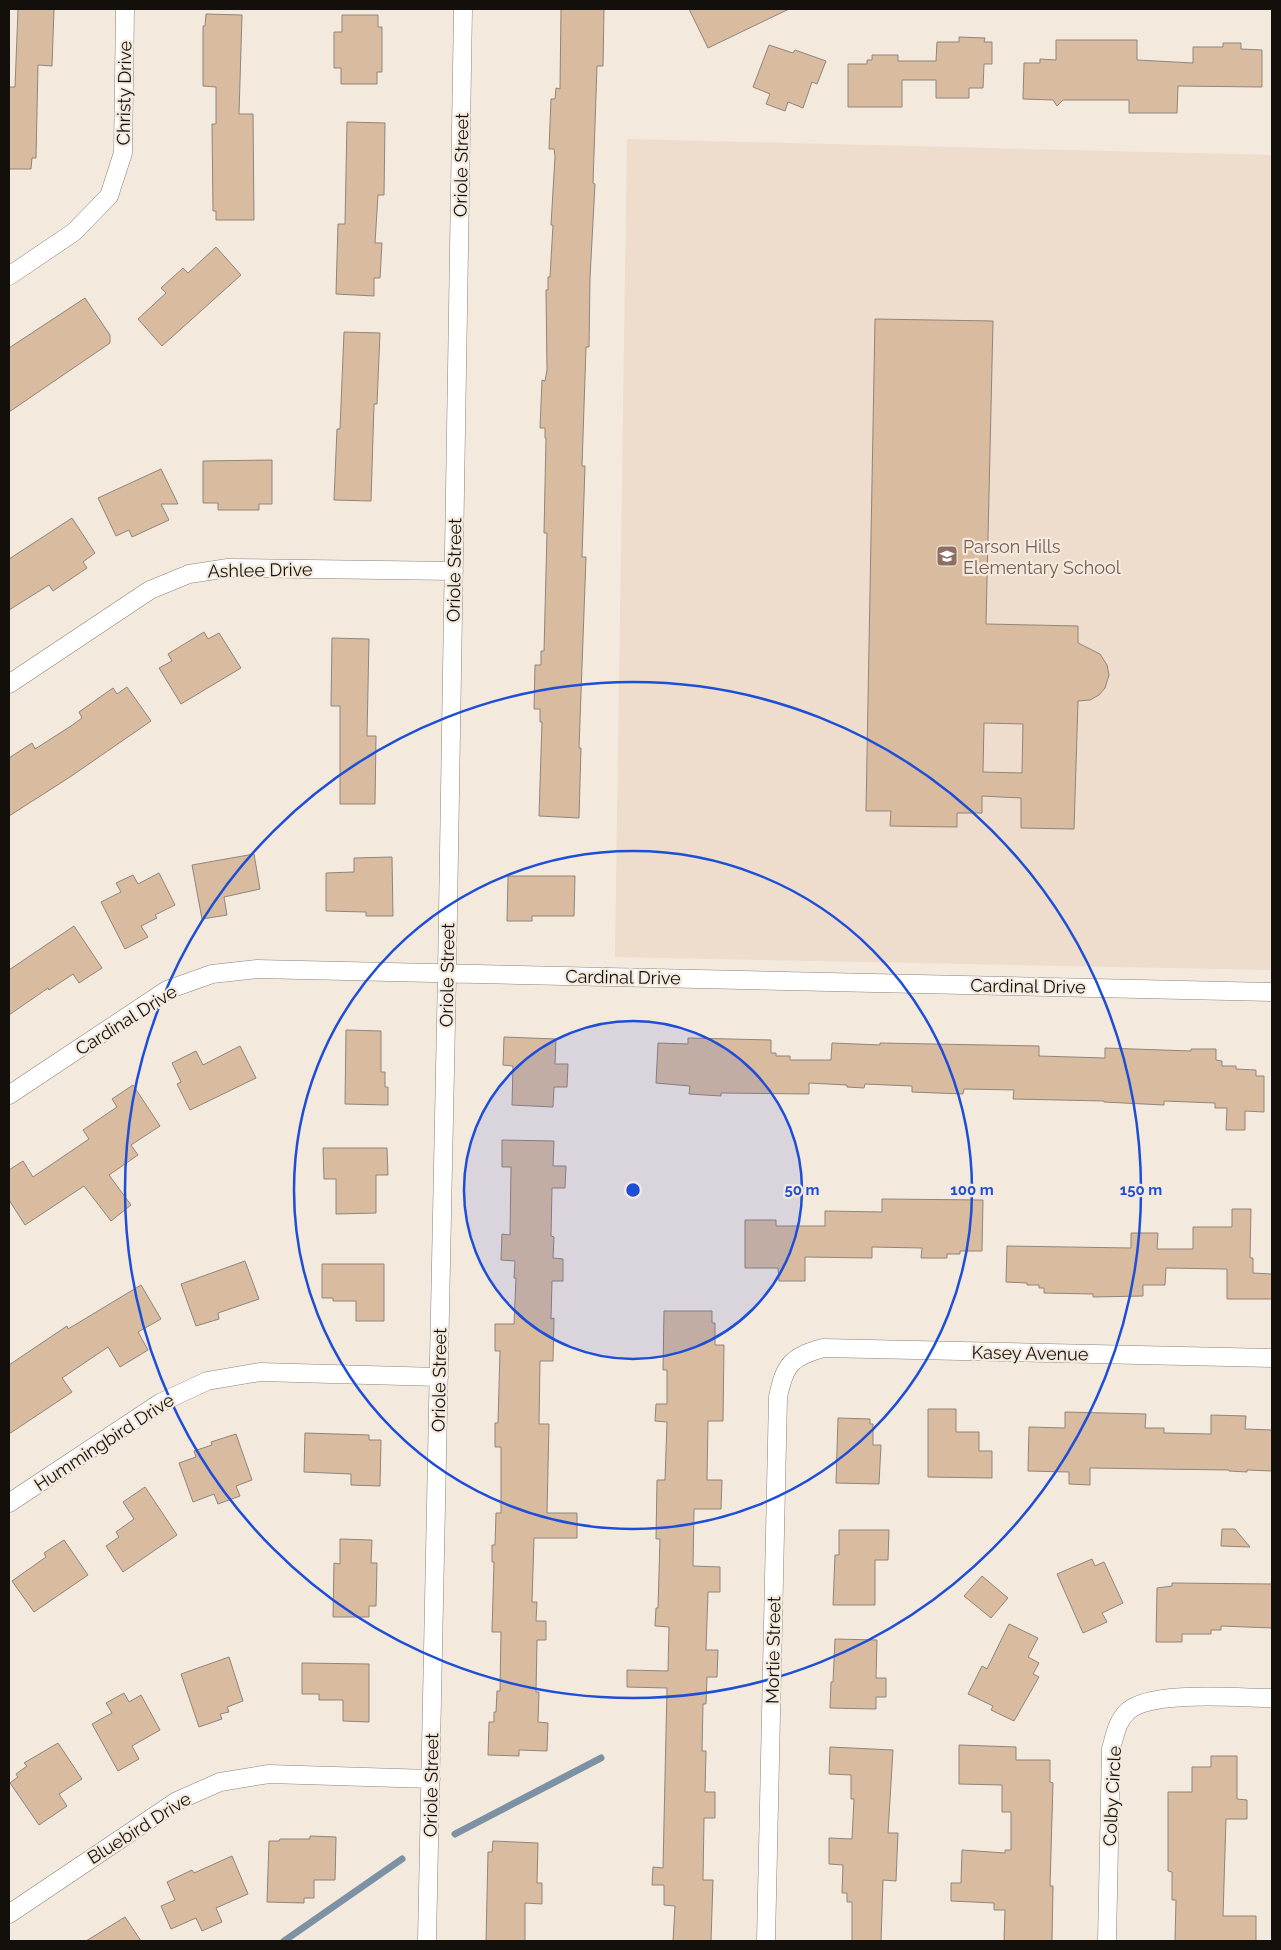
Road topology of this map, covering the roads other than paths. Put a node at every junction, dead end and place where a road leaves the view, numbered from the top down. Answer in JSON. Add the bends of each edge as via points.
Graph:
{"nodes":[{"id":1,"x":125,"y":9,"type":"edge"},
{"id":2,"x":464,"y":9,"type":"edge"},
{"id":3,"x":9,"y":276,"type":"edge"},
{"id":4,"x":454,"y":570,"type":"junction"},
{"id":5,"x":9,"y":684,"type":"edge"},
{"id":6,"x":447,"y":973,"type":"junction"},
{"id":7,"x":1272,"y":992,"type":"edge"},
{"id":8,"x":9,"y":1095,"type":"edge"},
{"id":9,"x":1272,"y":1358,"type":"edge"},
{"id":10,"x":792,"y":1362,"type":"joint"},
{"id":11,"x":439,"y":1377,"type":"junction"},
{"id":12,"x":9,"y":1503,"type":"edge"},
{"id":13,"x":1272,"y":1698,"type":"edge"},
{"id":14,"x":432,"y":1778,"type":"junction"},
{"id":15,"x":9,"y":1914,"type":"edge"},
{"id":16,"x":427,"y":1941,"type":"edge"},
{"id":17,"x":766,"y":1941,"type":"edge"},
{"id":18,"x":1107,"y":1941,"type":"edge"}],
"edges":[{"from":1,"to":3,"type":"street","name":"Christy Drive","via":[[124,153],[109,196],[74,232]]},
{"from":2,"to":4,"type":"street","name":"Oriole Street"},
{"from":4,"to":5,"type":"street","name":"Ashlee Drive","via":[[228,568],[189,574],[150,590]]},
{"from":4,"to":6,"type":"street","name":"Oriole Street"},
{"from":6,"to":7,"type":"street","name":"Cardinal Drive"},
{"from":6,"to":8,"type":"street","name":"Cardinal Drive","via":[[257,969],[212,974],[167,990]]},
{"from":6,"to":11,"type":"street","name":"Oriole Street"},
{"from":9,"to":10,"type":"street","name":"Kasey Avenue","via":[[823,1348]]},
{"from":10,"to":17,"type":"street","name":"Mortie Street","via":[[783,1376],[778,1397]]},
{"from":11,"to":12,"type":"street","name":"Hummingbird Drive","via":[[260,1372],[207,1381],[160,1403]]},
{"from":11,"to":14,"type":"street","name":"Oriole Street"},
{"from":13,"to":18,"type":"street","name":"Colby Circle","via":[[1169,1697],[1148,1701],[1129,1711],[1117,1727],[1111,1749]]},
{"from":14,"to":15,"type":"street","name":"Bluebird Drive","via":[[269,1774],[220,1782],[176,1801]]},
{"from":14,"to":16,"type":"street","name":"Oriole Street"}]}
